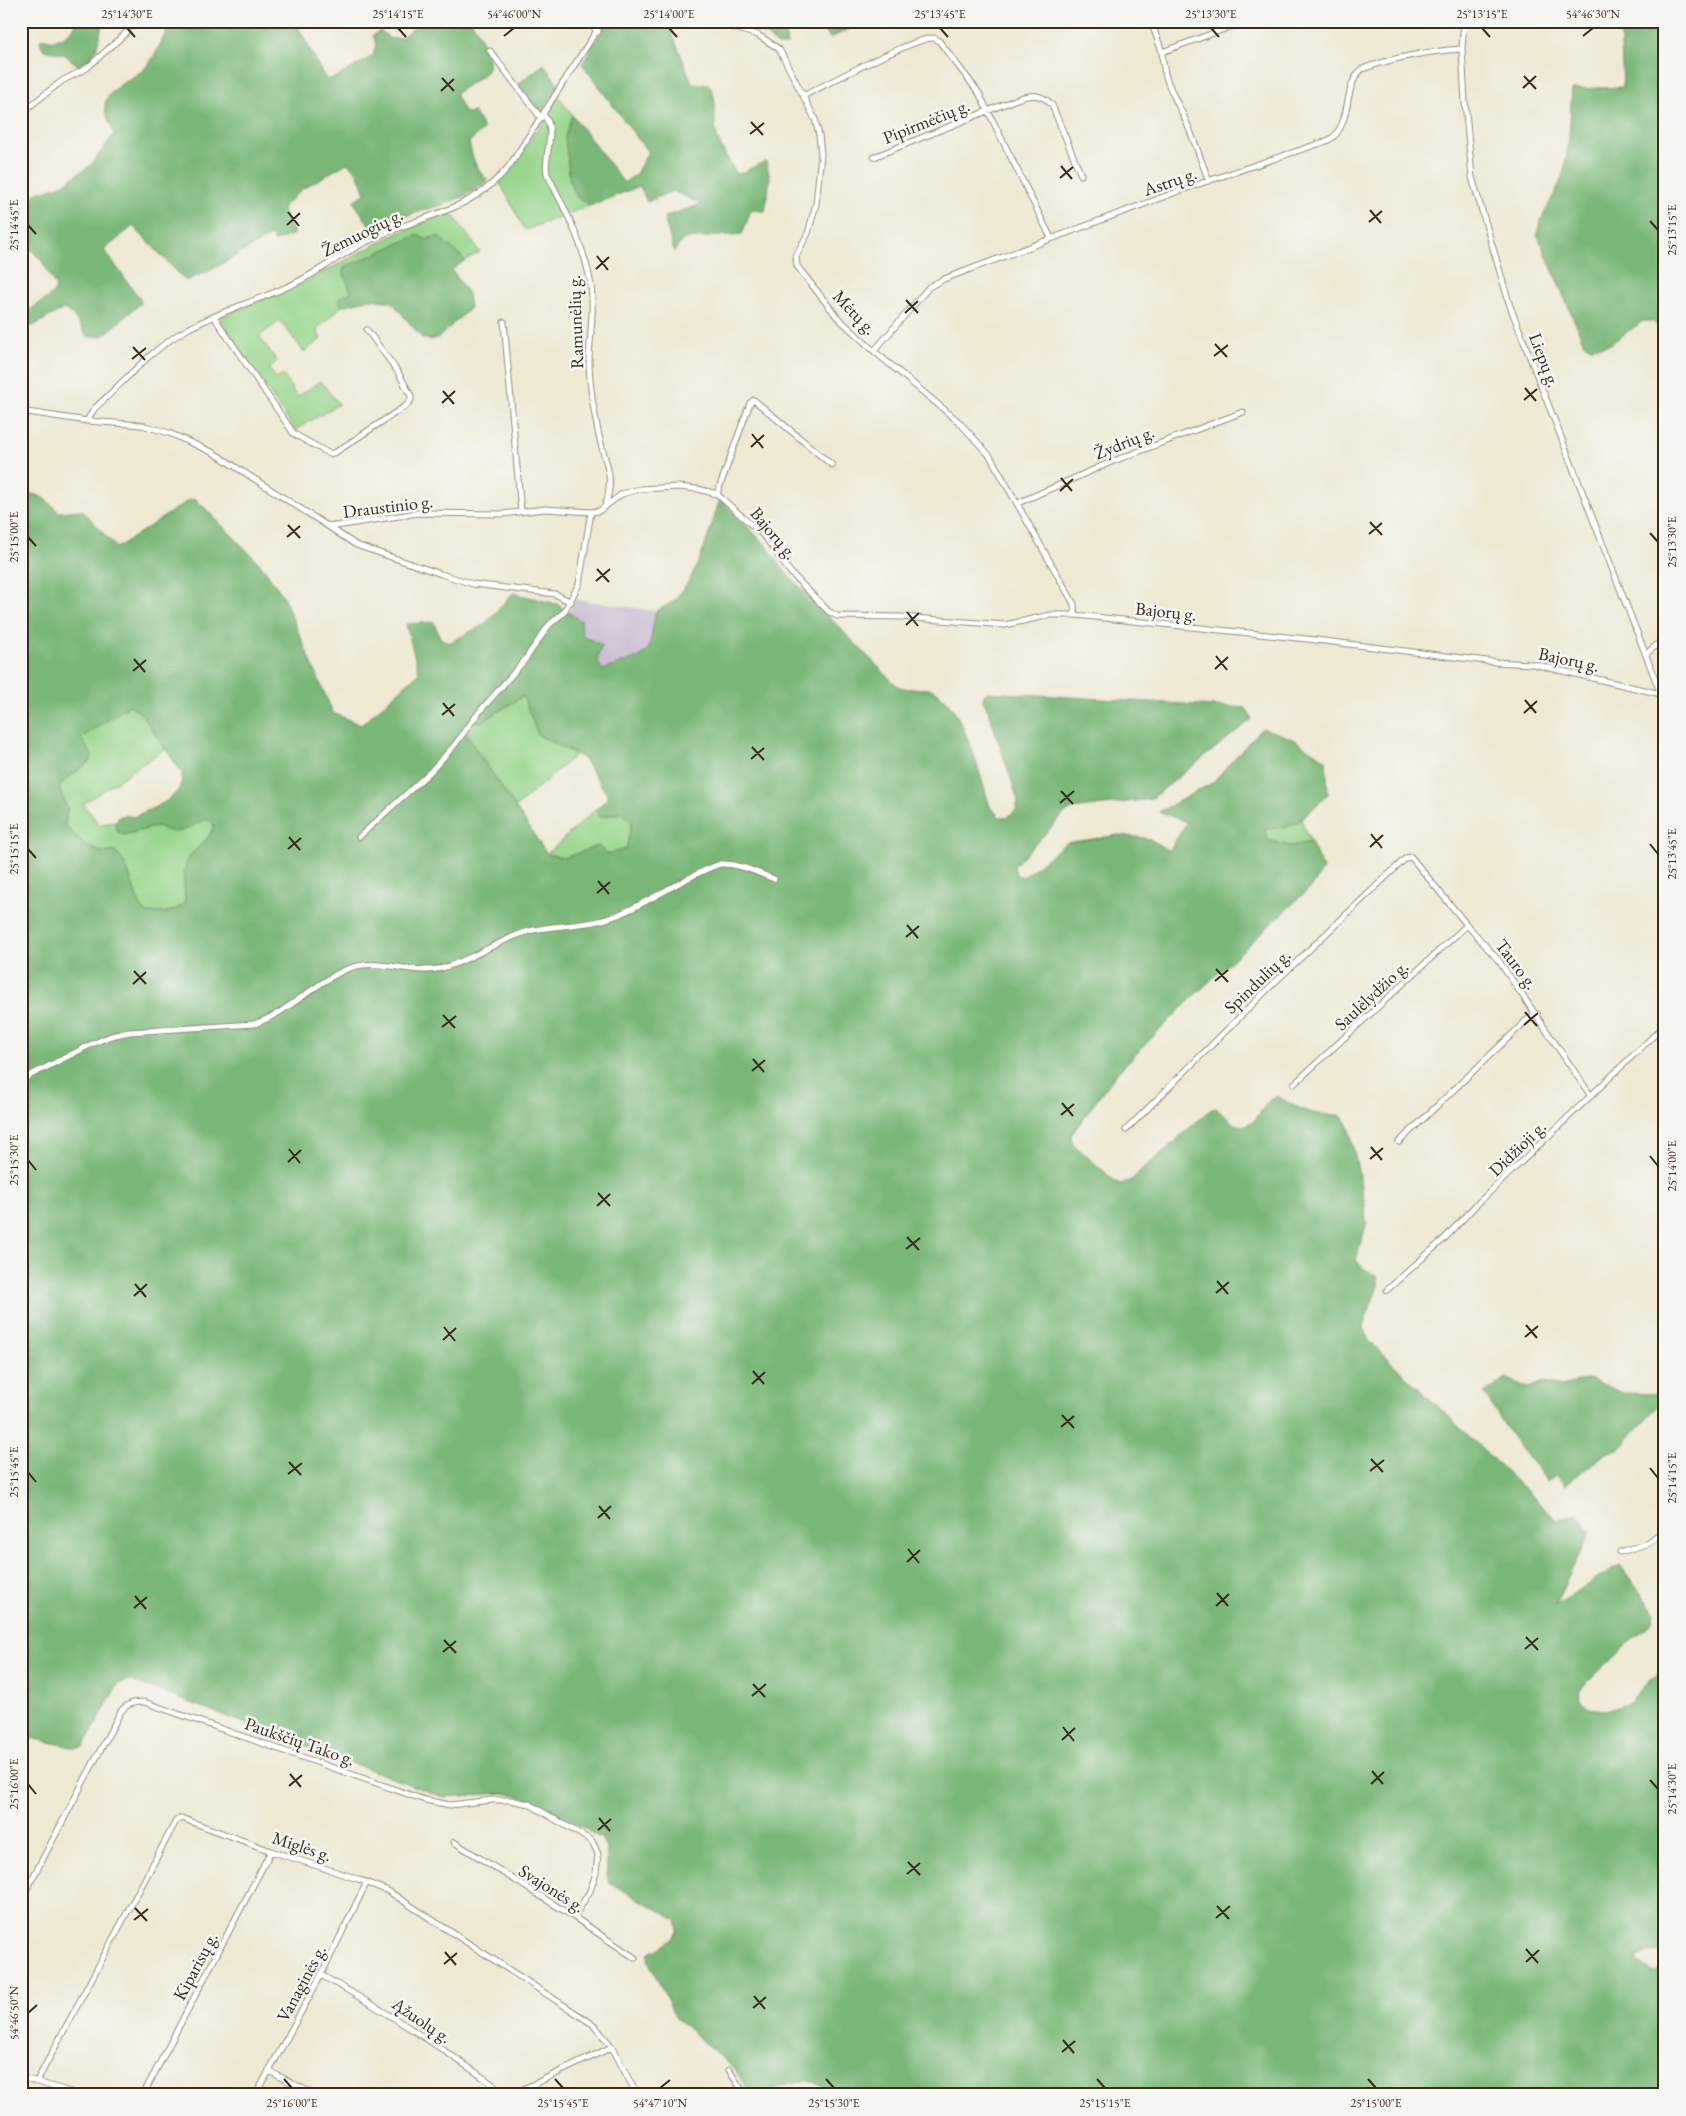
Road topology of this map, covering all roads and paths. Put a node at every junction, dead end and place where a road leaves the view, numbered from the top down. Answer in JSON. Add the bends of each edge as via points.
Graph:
{"nodes":[{"id":1,"x":134,"y":21,"type":"edge"},
{"id":2,"x":588,"y":21,"type":"edge"},
{"id":3,"x":603,"y":21,"type":"edge"},
{"id":4,"x":710,"y":21,"type":"edge"},
{"id":5,"x":1151,"y":21,"type":"edge"},
{"id":6,"x":1246,"y":21,"type":"edge"},
{"id":7,"x":1464,"y":21,"type":"edge"},
{"id":8,"x":598,"y":32,"type":"junction"},
{"id":9,"x":1462,"y":50,"type":"junction"},
{"id":10,"x":490,"y":51,"type":"dead end"},
{"id":11,"x":1162,"y":52,"type":"junction"},
{"id":12,"x":803,"y":96,"type":"junction"},
{"id":13,"x":988,"y":110,"type":"junction"},
{"id":14,"x":21,"y":113,"type":"edge"},
{"id":15,"x":542,"y":117,"type":"junction"},
{"id":16,"x":874,"y":157,"type":"dead end"},
{"id":17,"x":1081,"y":175,"type":"dead end"},
{"id":18,"x":1209,"y":182,"type":"junction"},
{"id":19,"x":1051,"y":238,"type":"junction"},
{"id":20,"x":214,"y":317,"type":"junction"},
{"id":21,"x":504,"y":322,"type":"dead end"},
{"id":22,"x":367,"y":330,"type":"dead end"},
{"id":23,"x":874,"y":351,"type":"junction"},
{"id":24,"x":21,"y":411,"type":"edge"},
{"id":25,"x":1243,"y":412,"type":"dead end"},
{"id":26,"x":87,"y":420,"type":"junction"},
{"id":27,"x":832,"y":465,"type":"dead end"},
{"id":28,"x":610,"y":490,"type":"junction"},
{"id":29,"x":717,"y":494,"type":"junction"},
{"id":30,"x":619,"y":496,"type":"junction"},
{"id":31,"x":1018,"y":504,"type":"junction"},
{"id":32,"x":605,"y":507,"type":"junction"},
{"id":33,"x":522,"y":512,"type":"junction"},
{"id":34,"x":592,"y":512,"type":"junction"},
{"id":35,"x":326,"y":525,"type":"junction"},
{"id":36,"x":570,"y":602,"type":"junction"},
{"id":37,"x":1075,"y":615,"type":"junction"},
{"id":38,"x":1665,"y":638,"type":"edge"},
{"id":39,"x":1646,"y":654,"type":"junction"},
{"id":40,"x":1663,"y":696,"type":"edge"},
{"id":41,"x":359,"y":838,"type":"dead end"},
{"id":42,"x":1411,"y":857,"type":"joint"},
{"id":43,"x":774,"y":879,"type":"dead end"},
{"id":44,"x":1467,"y":925,"type":"junction"},
{"id":45,"x":1537,"y":1014,"type":"junction"},
{"id":46,"x":1665,"y":1025,"type":"edge"},
{"id":47,"x":21,"y":1080,"type":"edge"},
{"id":48,"x":1294,"y":1084,"type":"dead end"},
{"id":49,"x":1591,"y":1096,"type":"junction"},
{"id":50,"x":1126,"y":1130,"type":"dead end"},
{"id":51,"x":1399,"y":1142,"type":"dead end"},
{"id":52,"x":1387,"y":1290,"type":"dead end"},
{"id":53,"x":1665,"y":1530,"type":"edge"},
{"id":54,"x":1620,"y":1552,"type":"dead end"},
{"id":55,"x":454,"y":1842,"type":"dead end"},
{"id":56,"x":271,"y":1851,"type":"junction"},
{"id":57,"x":368,"y":1882,"type":"junction"},
{"id":58,"x":21,"y":1900,"type":"edge"},
{"id":59,"x":574,"y":1917,"type":"junction"},
{"id":60,"x":635,"y":1958,"type":"dead end"},
{"id":61,"x":321,"y":1976,"type":"junction"},
{"id":62,"x":612,"y":2047,"type":"junction"},
{"id":63,"x":729,"y":2070,"type":"dead end"},
{"id":64,"x":269,"y":2071,"type":"junction"},
{"id":65,"x":21,"y":2077,"type":"edge"},
{"id":66,"x":37,"y":2081,"type":"junction"},
{"id":67,"x":80,"y":2095,"type":"edge"},
{"id":68,"x":143,"y":2095,"type":"edge"},
{"id":69,"x":256,"y":2095,"type":"edge"},
{"id":70,"x":315,"y":2095,"type":"edge"},
{"id":71,"x":502,"y":2095,"type":"edge"},
{"id":72,"x":511,"y":2095,"type":"edge"},
{"id":73,"x":637,"y":2095,"type":"edge"},
{"id":74,"x":745,"y":2095,"type":"edge"}],
"edges":[{"from":1,"to":14,"type":"street","via":[[125,34],[87,68],[62,81]]},
{"from":2,"to":8,"type":"street"},
{"from":3,"to":8,"type":"street","name":"Žemuogių g."},
{"from":4,"to":12,"type":"street","name":"Mėtų g.","via":[[771,42],[783,55]]},
{"from":5,"to":11,"type":"street"},
{"from":6,"to":11,"type":"street"},
{"from":7,"to":9,"type":"street","name":"Liepų g."},
{"from":8,"to":15,"type":"street","name":"Žemuogių g."},
{"from":9,"to":18,"type":"street","name":"Astrų g.","via":[[1362,69],[1352,82],[1339,130],[1332,138]]},
{"from":9,"to":39,"type":"street","name":"Liepų g.","via":[[1472,178],[1512,314]]},
{"from":10,"to":15,"type":"street"},
{"from":11,"to":18,"type":"street","via":[[1165,76]]},
{"from":12,"to":13,"type":"street","via":[[930,37],[939,41],[979,93]]},
{"from":12,"to":23,"type":"street","name":"Mėtų g.","via":[[820,135],[821,154],[816,204],[796,262],[838,318]]},
{"from":13,"to":16,"type":"street","name":"Pipirmėčių g."},
{"from":13,"to":17,"type":"street","name":"Pipirmėčių g.","via":[[1030,94],[1045,98],[1052,105]]},
{"from":13,"to":19,"type":"street"},
{"from":15,"to":20,"type":"street","name":"Žemuogių g.","via":[[503,174],[476,196],[453,209],[371,239],[288,286]]},
{"from":15,"to":28,"type":"street","name":"Ramunėlių g.","via":[[548,118],[551,129],[545,165],[547,174],[579,244],[591,281],[589,363]]},
{"from":18,"to":19,"type":"street","name":"Astrų g."},
{"from":19,"to":23,"type":"street","name":"Astrų g.","via":[[929,287]]},
{"from":20,"to":22,"type":"street","via":[[294,434],[330,454],[411,400],[398,372]]},
{"from":20,"to":26,"type":"street","name":"Žemuogių g.","via":[[175,336],[94,409]]},
{"from":21,"to":33,"type":"street"},
{"from":23,"to":31,"type":"street","name":"Mėtų g.","via":[[976,439],[990,456]]},
{"from":24,"to":26,"type":"street","name":"Draustinio g."},
{"from":25,"to":31,"type":"street","name":"Žydrių g.","via":[[1111,462]]},
{"from":26,"to":35,"type":"street","name":"Draustinio g.","via":[[157,428],[195,443]]},
{"from":27,"to":29,"type":"street","via":[[754,400],[750,402]]},
{"from":28,"to":30,"type":"street"},
{"from":28,"to":32,"type":"street","name":"Ramunėlių g."},
{"from":29,"to":30,"type":"street","name":"Draustinio g.","via":[[698,489],[659,487]]},
{"from":29,"to":37,"type":"street","name":"Bajorų g.","via":[[765,538],[790,572],[833,614],[1005,625],[1050,615]]},
{"from":30,"to":32,"type":"street","name":"Draustinio g."},
{"from":31,"to":37,"type":"street","name":"Mėtų g.","via":[[1074,604]]},
{"from":32,"to":34,"type":"street","name":"Draustinio g."},
{"from":33,"to":34,"type":"street","name":"Draustinio g.","via":[[563,509]]},
{"from":33,"to":35,"type":"street","name":"Draustinio g.","via":[[418,514]]},
{"from":34,"to":36,"type":"street","via":[[578,584]]},
{"from":35,"to":36,"type":"street","via":[[356,546],[441,574],[473,584],[555,594]]},
{"from":36,"to":41,"type":"street","via":[[480,710],[454,747]]},
{"from":37,"to":40,"type":"street","name":"Bajorų g.","via":[[1532,664]]},
{"from":38,"to":39,"type":"street"},
{"from":39,"to":40,"type":"street","name":"Liepų g."},
{"from":42,"to":44,"type":"street","name":"Tauro g."},
{"from":42,"to":50,"type":"street","name":"Spindulių g.","via":[[1406,858],[1272,985]]},
{"from":43,"to":47,"type":"street","via":[[726,863],[720,864],[613,917],[530,931],[435,970],[362,964],[328,980],[268,1019],[254,1024],[111,1036]]},
{"from":44,"to":45,"type":"street","name":"Tauro g.","via":[[1499,961]]},
{"from":44,"to":48,"type":"street","name":"Saulėlydžio g."},
{"from":45,"to":49,"type":"street","name":"Tauro g."},
{"from":45,"to":51,"type":"street"},
{"from":46,"to":49,"type":"street","name":"Didžioji g."},
{"from":49,"to":52,"type":"street","name":"Didžioji g."},
{"from":53,"to":54,"type":"street","via":[[1649,1542]]},
{"from":55,"to":59,"type":"street","name":"Svajonės g."},
{"from":56,"to":57,"type":"street","name":"Miglės g."},
{"from":56,"to":66,"type":"street","name":"Miglės g.","via":[[185,1818],[178,1819]]},
{"from":56,"to":68,"type":"street","name":"Kiparisų g."},
{"from":57,"to":61,"type":"street","name":"Vanaginės g."},
{"from":57,"to":62,"type":"street","name":"Miglės g.","via":[[388,1891],[574,2011],[594,2025]]},
{"from":58,"to":59,"type":"street","name":"Paukščių Tako g.","via":[[121,1711],[134,1702],[144,1702],[425,1800],[450,1806],[492,1800],[529,1804],[587,1838],[597,1850],[593,1883]]},
{"from":59,"to":60,"type":"street","name":"Svajonės g."},
{"from":61,"to":64,"type":"street","name":"Vanaginės g."},
{"from":61,"to":71,"type":"street","name":"Ąžuolų g.","via":[[408,2027],[498,2088]]},
{"from":62,"to":72,"type":"street"},
{"from":62,"to":73,"type":"street","name":"Miglės g."},
{"from":63,"to":74,"type":"street"},
{"from":64,"to":69,"type":"street","name":"Vanaginės g."},
{"from":64,"to":70,"type":"street"},
{"from":65,"to":66,"type":"street"},
{"from":66,"to":67,"type":"street"}]}
